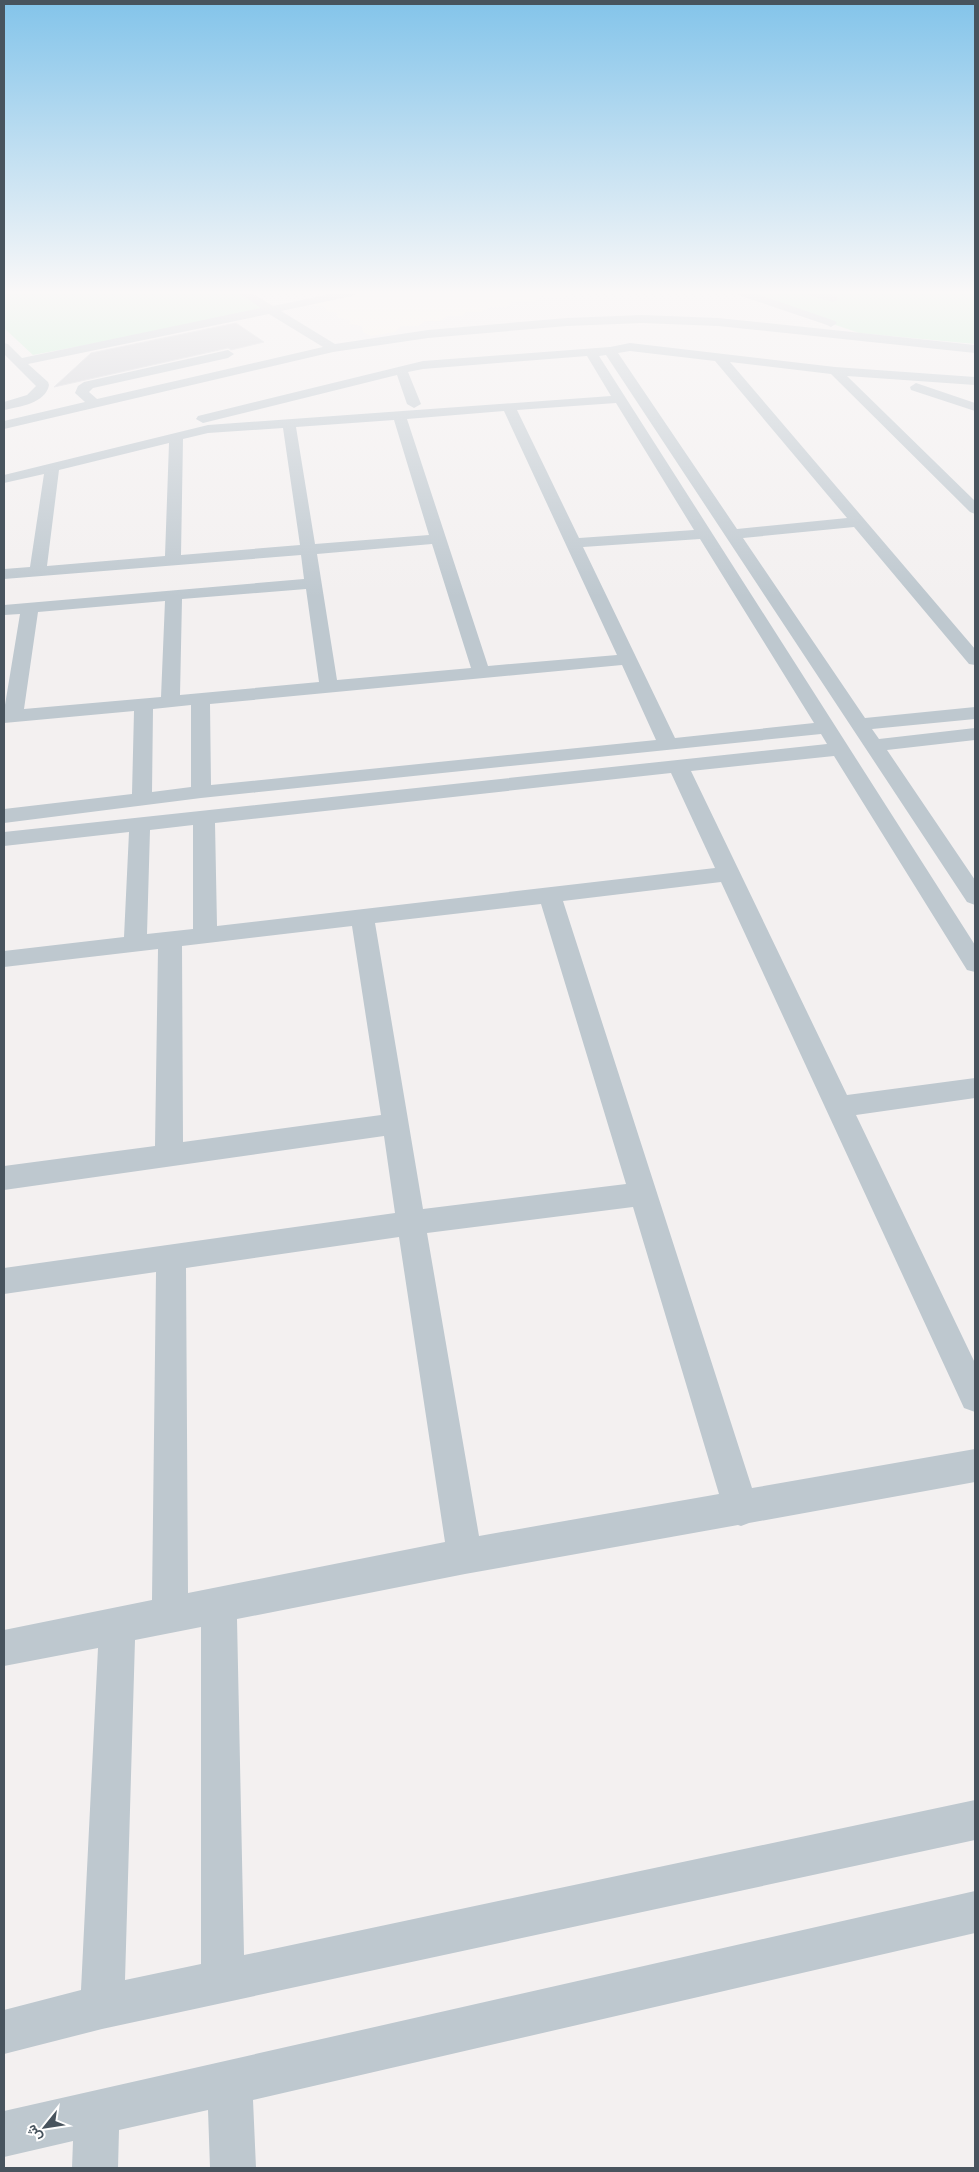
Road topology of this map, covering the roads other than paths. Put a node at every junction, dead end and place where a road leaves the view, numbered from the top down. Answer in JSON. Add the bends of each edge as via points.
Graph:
{"nodes":[{"id":1,"x":37,"y":394,"type":"edge"},
{"id":2,"x":84,"y":394,"type":"edge"},
{"id":3,"x":136,"y":394,"type":"edge"},
{"id":4,"x":302,"y":394,"type":"edge"},
{"id":5,"x":410,"y":394,"type":"edge"},
{"id":6,"x":639,"y":394,"type":"edge"},
{"id":7,"x":751,"y":394,"type":"edge"},
{"id":8,"x":860,"y":394,"type":"edge"},
{"id":9,"x":938,"y":394,"type":"edge"},
{"id":10,"x":617,"y":395,"type":"junction"},
{"id":11,"x":95,"y":404,"type":"junction"},
{"id":12,"x":414,"y":404,"type":"junction"},
{"id":13,"x":4,"y":406,"type":"edge"},
{"id":14,"x":509,"y":407,"type":"junction"},
{"id":15,"x":975,"y":407,"type":"edge"},
{"id":16,"x":400,"y":415,"type":"junction"},
{"id":17,"x":203,"y":419,"type":"junction"},
{"id":18,"x":289,"y":423,"type":"junction"},
{"id":19,"x":4,"y":424,"type":"edge"},
{"id":20,"x":176,"y":436,"type":"junction"},
{"id":21,"x":4,"y":466,"type":"edge"},
{"id":22,"x":52,"y":467,"type":"junction"},
{"id":23,"x":4,"y":479,"type":"edge"},
{"id":24,"x":969,"y":496,"type":"edge"},
{"id":25,"x":975,"y":509,"type":"edge"},
{"id":26,"x":859,"y":522,"type":"junction"},
{"id":27,"x":704,"y":534,"type":"junction"},
{"id":28,"x":732,"y":534,"type":"junction"},
{"id":29,"x":439,"y":539,"type":"junction"},
{"id":30,"x":574,"y":543,"type":"junction"},
{"id":31,"x":308,"y":549,"type":"junction"},
{"id":32,"x":173,"y":560,"type":"junction"},
{"id":33,"x":38,"y":572,"type":"junction"},
{"id":34,"x":4,"y":574,"type":"edge"},
{"id":35,"x":313,"y":583,"type":"junction"},
{"id":36,"x":174,"y":595,"type":"junction"},
{"id":37,"x":30,"y":608,"type":"junction"},
{"id":38,"x":4,"y":610,"type":"edge"},
{"id":39,"x":966,"y":627,"type":"dead end"},
{"id":40,"x":948,"y":629,"type":"junction"},
{"id":41,"x":628,"y":659,"type":"junction"},
{"id":42,"x":975,"y":660,"type":"edge"},
{"id":43,"x":481,"y":672,"type":"junction"},
{"id":44,"x":329,"y":686,"type":"junction"},
{"id":45,"x":200,"y":698,"type":"junction"},
{"id":46,"x":170,"y":701,"type":"junction"},
{"id":47,"x":144,"y":703,"type":"junction"},
{"id":48,"x":975,"y":713,"type":"edge"},
{"id":49,"x":8,"y":717,"type":"edge"},
{"id":50,"x":861,"y":724,"type":"junction"},
{"id":51,"x":827,"y":728,"type":"junction"},
{"id":52,"x":975,"y":734,"type":"edge"},
{"id":53,"x":874,"y":745,"type":"junction"},
{"id":54,"x":840,"y":749,"type":"junction"},
{"id":55,"x":673,"y":755,"type":"junction"},
{"id":56,"x":201,"y":792,"type":"junction"},
{"id":57,"x":142,"y":799,"type":"junction"},
{"id":58,"x":4,"y":816,"type":"edge"},
{"id":59,"x":204,"y":818,"type":"junction"},
{"id":60,"x":140,"y":825,"type":"junction"},
{"id":61,"x":4,"y":839,"type":"edge"},
{"id":62,"x":728,"y":874,"type":"junction"},
{"id":63,"x":550,"y":895,"type":"junction"},
{"id":64,"x":975,"y":896,"type":"edge"},
{"id":65,"x":362,"y":917,"type":"junction"},
{"id":66,"x":204,"y":936,"type":"junction"},
{"id":67,"x":170,"y":940,"type":"junction"},
{"id":68,"x":135,"y":944,"type":"junction"},
{"id":69,"x":4,"y":959,"type":"edge"},
{"id":70,"x":975,"y":964,"type":"edge"},
{"id":71,"x":975,"y":1088,"type":"edge"},
{"id":72,"x":839,"y":1107,"type":"junction"},
{"id":73,"x":395,"y":1124,"type":"junction"},
{"id":74,"x":169,"y":1156,"type":"junction"},
{"id":75,"x":4,"y":1178,"type":"edge"},
{"id":76,"x":643,"y":1194,"type":"junction"},
{"id":77,"x":411,"y":1223,"type":"junction"},
{"id":78,"x":171,"y":1256,"type":"junction"},
{"id":79,"x":4,"y":1282,"type":"edge"},
{"id":80,"x":975,"y":1397,"type":"edge"},
{"id":81,"x":975,"y":1466,"type":"edge"},
{"id":82,"x":741,"y":1509,"type":"junction"},
{"id":83,"x":465,"y":1556,"type":"junction"},
{"id":84,"x":219,"y":1605,"type":"junction"},
{"id":85,"x":170,"y":1615,"type":"junction"},
{"id":86,"x":117,"y":1626,"type":"junction"},
{"id":87,"x":4,"y":1648,"type":"edge"},
{"id":88,"x":975,"y":1820,"type":"edge"},
{"id":89,"x":975,"y":1912,"type":"edge"},
{"id":90,"x":223,"y":1981,"type":"junction"},
{"id":91,"x":102,"y":2006,"type":"junction"},
{"id":92,"x":4,"y":2032,"type":"edge"},
{"id":93,"x":230,"y":2082,"type":"junction"},
{"id":94,"x":97,"y":2112,"type":"junction"},
{"id":95,"x":4,"y":2134,"type":"edge"},
{"id":96,"x":95,"y":2168,"type":"edge"},
{"id":97,"x":232,"y":2168,"type":"edge"}],
"edges":[{"from":1,"to":13,"type":"street"},
{"from":2,"to":11,"type":"street"},
{"from":3,"to":11,"type":"street"},
{"from":4,"to":17,"type":"street"},
{"from":5,"to":12,"type":"street"},
{"from":6,"to":28,"type":"street"},
{"from":7,"to":26,"type":"street"},
{"from":8,"to":24,"type":"street"},
{"from":9,"to":15,"type":"street"},
{"from":10,"to":12,"type":"street"},
{"from":10,"to":14,"type":"street"},
{"from":10,"to":27,"type":"street"},
{"from":11,"to":19,"type":"street"},
{"from":12,"to":17,"type":"street"},
{"from":14,"to":16,"type":"street"},
{"from":14,"to":30,"type":"street"},
{"from":16,"to":18,"type":"street"},
{"from":16,"to":29,"type":"street"},
{"from":17,"to":21,"type":"street"},
{"from":18,"to":20,"type":"street","via":[[214,428]]},
{"from":18,"to":31,"type":"street"},
{"from":20,"to":22,"type":"street"},
{"from":20,"to":32,"type":"street"},
{"from":22,"to":23,"type":"street"},
{"from":22,"to":33,"type":"street"},
{"from":24,"to":25,"type":"street"},
{"from":26,"to":28,"type":"street"},
{"from":26,"to":40,"type":"street"},
{"from":27,"to":30,"type":"street"},
{"from":27,"to":51,"type":"street"},
{"from":28,"to":50,"type":"street"},
{"from":29,"to":31,"type":"street"},
{"from":29,"to":43,"type":"street"},
{"from":30,"to":41,"type":"street"},
{"from":31,"to":32,"type":"street"},
{"from":31,"to":35,"type":"street"},
{"from":32,"to":33,"type":"street"},
{"from":33,"to":34,"type":"street"},
{"from":35,"to":36,"type":"street"},
{"from":35,"to":44,"type":"street"},
{"from":36,"to":37,"type":"street"},
{"from":36,"to":46,"type":"street"},
{"from":37,"to":38,"type":"street"},
{"from":37,"to":49,"type":"street"},
{"from":39,"to":40,"type":"street"},
{"from":40,"to":42,"type":"street"},
{"from":41,"to":43,"type":"street"},
{"from":41,"to":55,"type":"street"},
{"from":43,"to":44,"type":"street"},
{"from":44,"to":45,"type":"street"},
{"from":45,"to":46,"type":"street"},
{"from":45,"to":56,"type":"street"},
{"from":46,"to":47,"type":"street"},
{"from":47,"to":49,"type":"street"},
{"from":47,"to":57,"type":"street"},
{"from":48,"to":50,"type":"street"},
{"from":50,"to":53,"type":"street"},
{"from":51,"to":54,"type":"street"},
{"from":51,"to":55,"type":"street"},
{"from":52,"to":53,"type":"street"},
{"from":53,"to":64,"type":"street"},
{"from":54,"to":55,"type":"street"},
{"from":54,"to":70,"type":"street"},
{"from":55,"to":56,"type":"street"},
{"from":55,"to":59,"type":"street"},
{"from":55,"to":62,"type":"street"},
{"from":56,"to":57,"type":"street"},
{"from":57,"to":58,"type":"street"},
{"from":59,"to":60,"type":"street"},
{"from":59,"to":66,"type":"street"},
{"from":60,"to":61,"type":"street"},
{"from":60,"to":68,"type":"street"},
{"from":62,"to":63,"type":"street"},
{"from":62,"to":72,"type":"street"},
{"from":63,"to":65,"type":"street"},
{"from":63,"to":76,"type":"street"},
{"from":65,"to":66,"type":"street"},
{"from":65,"to":73,"type":"street"},
{"from":66,"to":67,"type":"street"},
{"from":67,"to":68,"type":"street"},
{"from":67,"to":74,"type":"street"},
{"from":68,"to":69,"type":"street"},
{"from":71,"to":72,"type":"street"},
{"from":72,"to":80,"type":"street"},
{"from":73,"to":74,"type":"street"},
{"from":73,"to":77,"type":"street"},
{"from":74,"to":75,"type":"street"},
{"from":76,"to":77,"type":"street"},
{"from":76,"to":82,"type":"street"},
{"from":77,"to":78,"type":"street"},
{"from":77,"to":83,"type":"street"},
{"from":78,"to":79,"type":"street"},
{"from":78,"to":85,"type":"street"},
{"from":81,"to":82,"type":"street"},
{"from":82,"to":83,"type":"street"},
{"from":83,"to":84,"type":"street"},
{"from":84,"to":85,"type":"street"},
{"from":84,"to":90,"type":"street"},
{"from":85,"to":86,"type":"street"},
{"from":86,"to":87,"type":"street"},
{"from":86,"to":91,"type":"street"},
{"from":88,"to":90,"type":"street"},
{"from":89,"to":93,"type":"street"},
{"from":90,"to":91,"type":"street"},
{"from":91,"to":92,"type":"street"},
{"from":93,"to":94,"type":"street"},
{"from":93,"to":97,"type":"street"},
{"from":94,"to":95,"type":"street"},
{"from":94,"to":96,"type":"street"}]}
